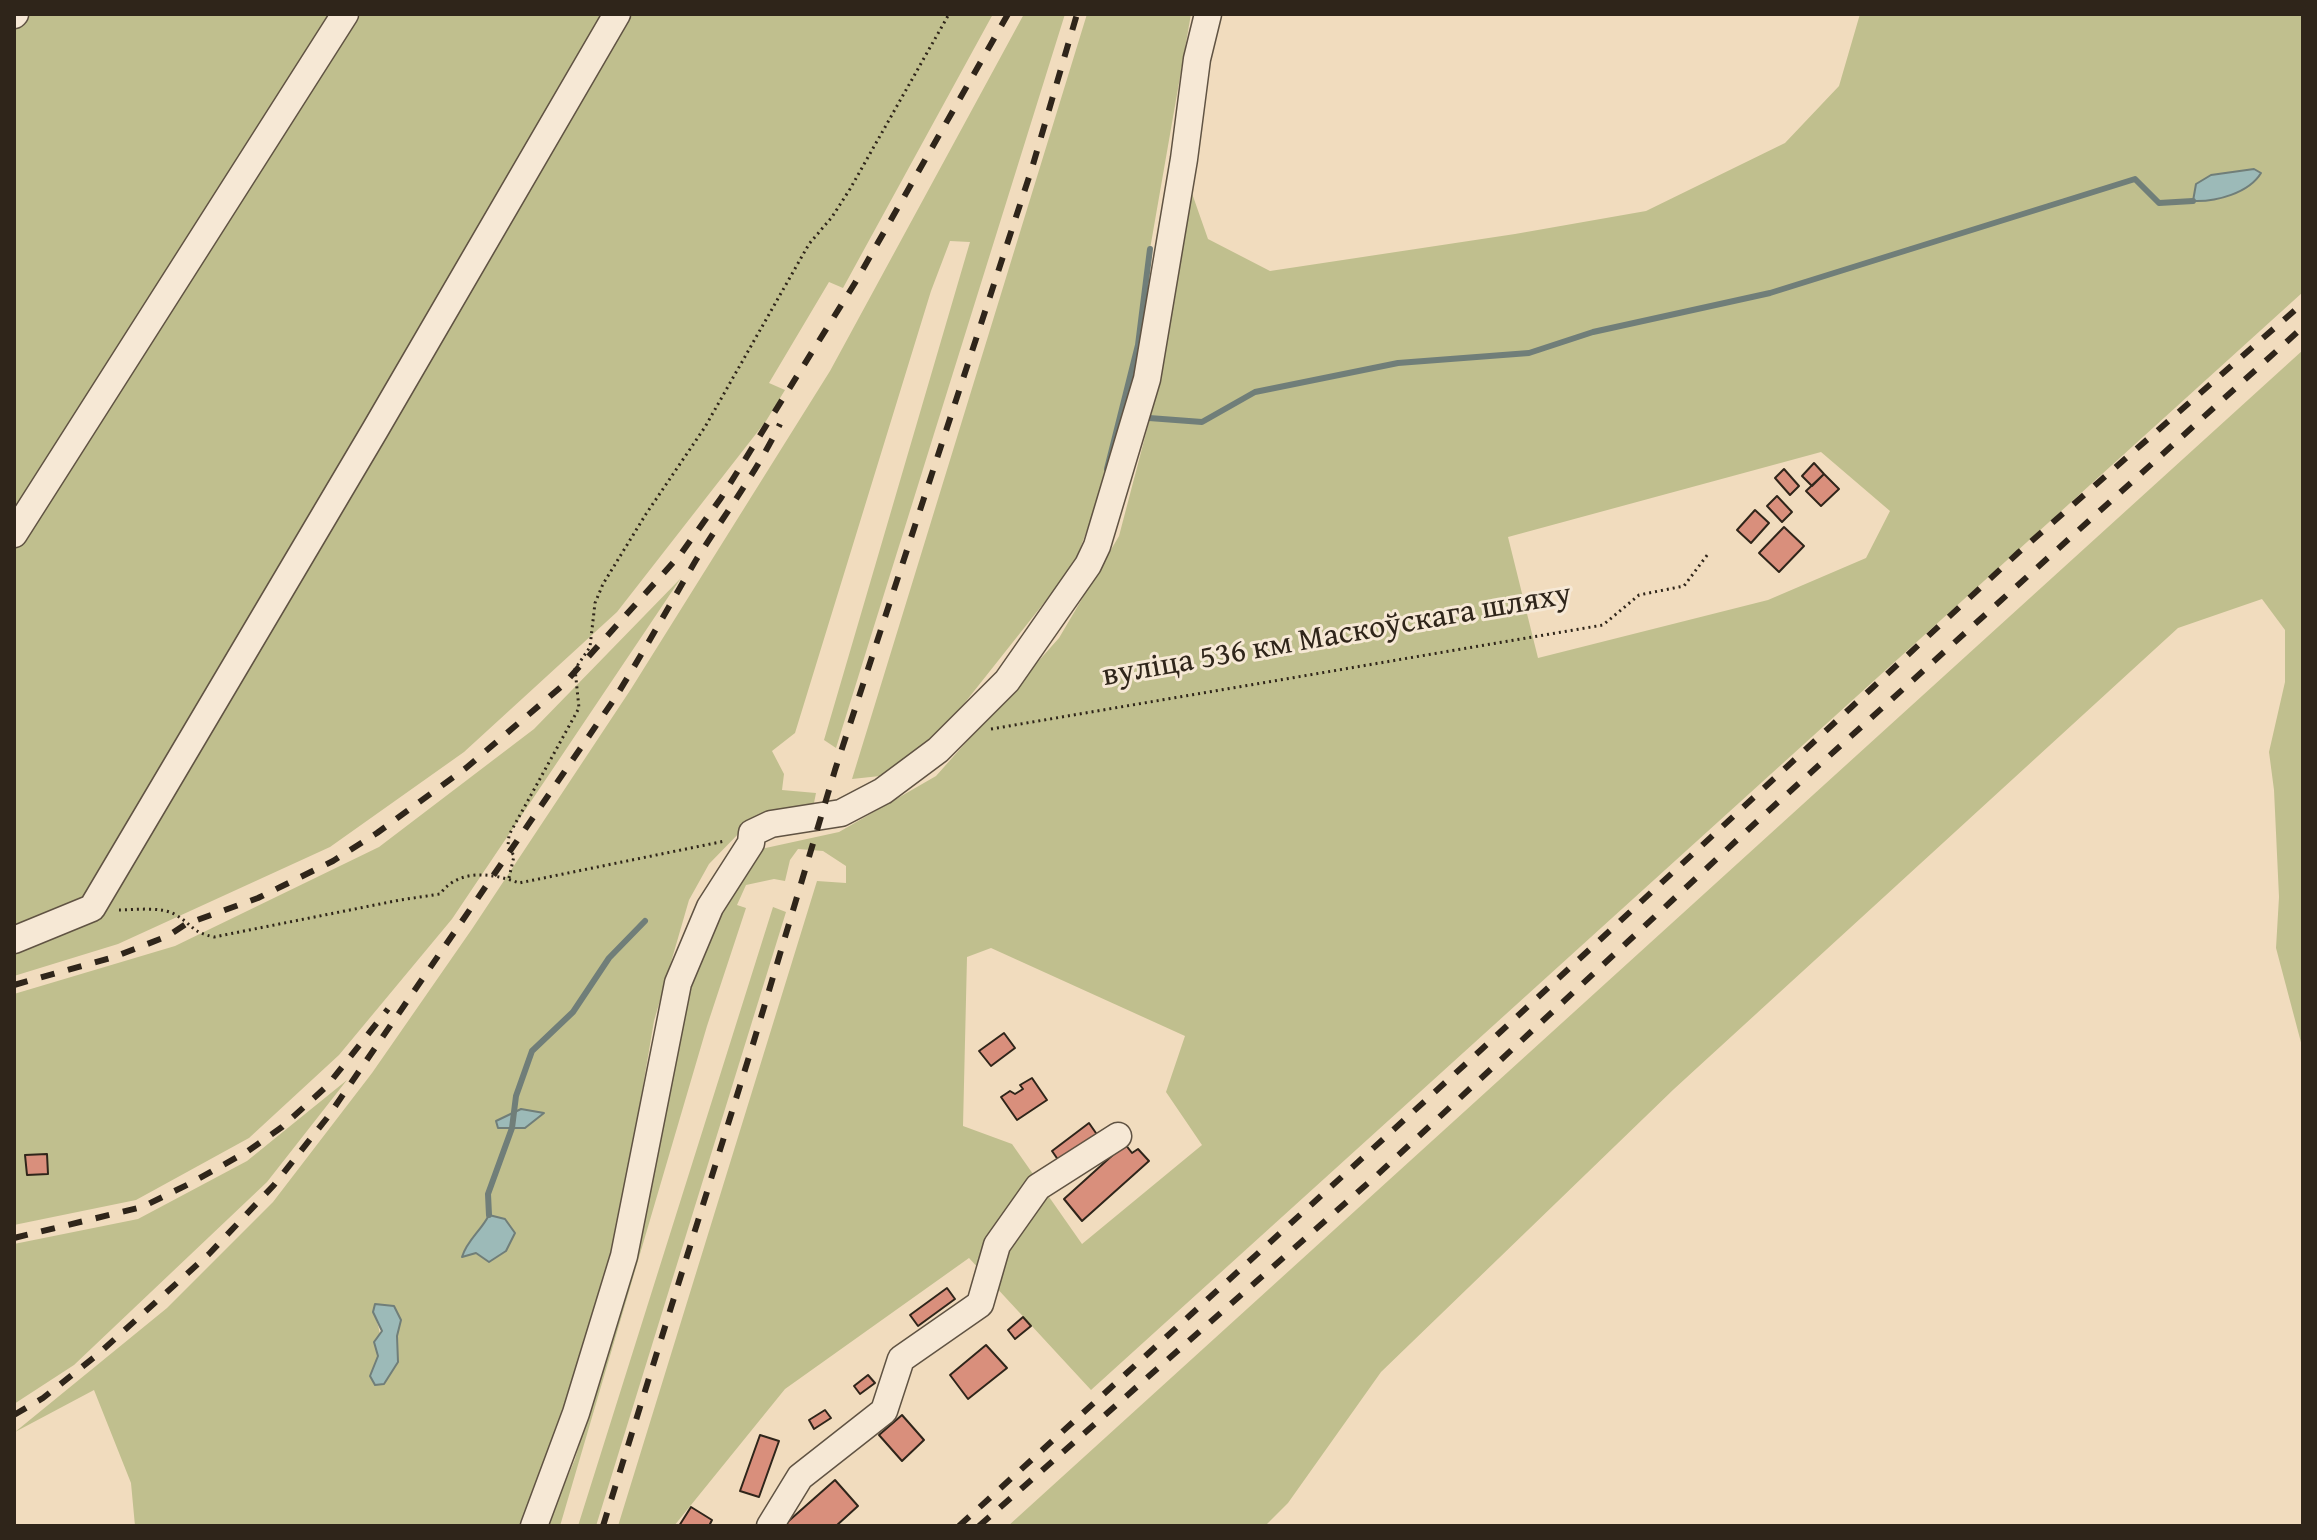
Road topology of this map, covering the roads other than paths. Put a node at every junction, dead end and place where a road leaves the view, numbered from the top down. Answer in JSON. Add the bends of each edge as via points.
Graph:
{"nodes":[{"id":1,"x":345,"y":14,"type":"edge"},
{"id":2,"x":617,"y":14,"type":"edge"},
{"id":3,"x":1208,"y":14,"type":"edge"},
{"id":4,"x":14,"y":534,"type":"edge"},
{"id":5,"x":14,"y":940,"type":"edge"},
{"id":6,"x":1118,"y":1136,"type":"dead end"},
{"id":7,"x":534,"y":1526,"type":"edge"},
{"id":8,"x":770,"y":1526,"type":"edge"}],
"edges":[{"from":1,"to":4,"type":"street"},
{"from":2,"to":5,"type":"street","via":[[92,908]]},
{"from":3,"to":7,"type":"street","via":[[1147,379],[1097,546],[1007,681],[938,750],[883,791],[841,813],[771,824],[752,833],[751,843],[710,907],[678,983],[624,1256],[576,1413]]},
{"from":6,"to":8,"type":"street","via":[[1038,1187],[997,1245],[980,1304],[901,1359],[884,1411],[800,1477]]}]}
